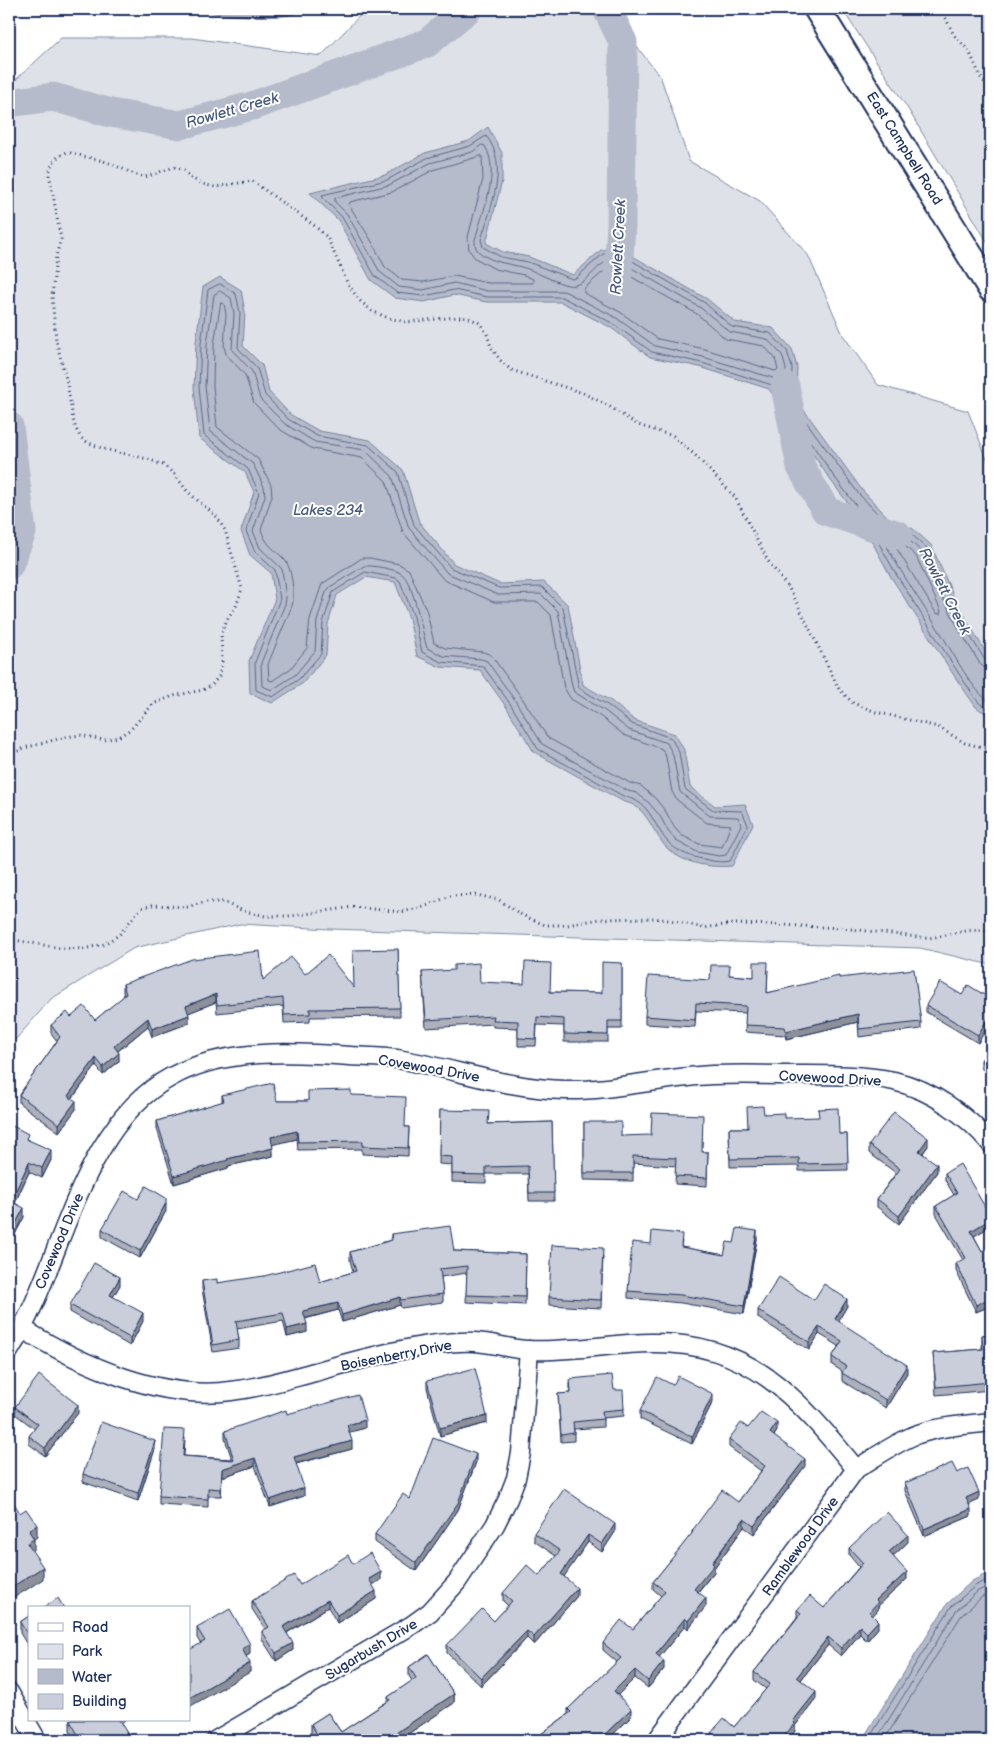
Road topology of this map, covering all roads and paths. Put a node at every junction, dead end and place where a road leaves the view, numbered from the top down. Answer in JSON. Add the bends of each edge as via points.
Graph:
{"nodes":[{"id":1,"x":817,"y":9,"type":"edge"},
{"id":2,"x":941,"y":9,"type":"edge"},
{"id":3,"x":991,"y":89,"type":"edge"},
{"id":4,"x":991,"y":288,"type":"edge"},
{"id":5,"x":991,"y":748,"type":"edge"},
{"id":6,"x":9,"y":756,"type":"edge"},
{"id":7,"x":991,"y":932,"type":"edge"},
{"id":8,"x":9,"y":939,"type":"edge"},
{"id":9,"x":991,"y":1144,"type":"edge"},
{"id":10,"x":23,"y":1329,"type":"junction"},
{"id":11,"x":529,"y":1350,"type":"junction"},
{"id":12,"x":9,"y":1351,"type":"edge"},
{"id":13,"x":991,"y":1422,"type":"edge"},
{"id":14,"x":856,"y":1469,"type":"junction"},
{"id":15,"x":9,"y":1692,"type":"edge"},
{"id":16,"x":38,"y":1740,"type":"edge"},
{"id":17,"x":216,"y":1740,"type":"edge"},
{"id":18,"x":657,"y":1740,"type":"edge"}],
"edges":[{"from":1,"to":4,"type":"main road","name":"East Campbell Road"},
{"from":2,"to":3,"type":"path","via":[[954,35],[969,51],[982,80]]},
{"from":5,"to":6,"type":"path","via":[[965,743],[938,727],[853,703],[839,689],[792,593],[768,561],[735,498],[673,436],[638,425],[583,393],[511,370],[491,348],[480,323],[474,320],[458,317],[407,322],[372,311],[348,284],[327,237],[252,181],[215,186],[202,184],[184,170],[174,168],[145,177],[107,162],[67,152],[52,164],[49,173],[61,239],[52,297],[56,340],[76,429],[89,443],[148,459],[174,474],[188,492],[216,516],[225,530],[242,589],[221,633],[222,662],[219,676],[212,685],[153,704],[131,729],[118,737],[104,740],[80,735],[66,737],[24,748]]},
{"from":7,"to":8,"type":"path","via":[[970,930],[926,938],[781,925],[730,924],[703,928],[654,918],[545,925],[499,900],[477,895],[450,896],[402,912],[353,907],[291,916],[264,916],[223,902],[187,907],[152,905],[141,908],[119,935],[104,944],[84,949]]},
{"from":9,"to":10,"type":"street","name":"Covewood Drive","via":[[978,1128],[946,1104],[921,1090],[877,1079],[742,1075],[688,1077],[603,1089],[566,1090],[534,1088],[396,1059],[248,1054],[207,1062],[171,1077],[147,1093],[130,1110],[92,1165]]},
{"from":10,"to":11,"type":"street","name":"Boisenberry Drive","via":[[52,1347],[104,1370],[153,1386],[194,1393],[230,1392],[364,1358],[448,1343],[475,1342]]},
{"from":10,"to":12,"type":"street","name":"Covewood Drive"},
{"from":11,"to":14,"type":"street","name":"Boisenberry Drive","via":[[649,1343],[696,1345],[716,1351],[758,1371],[786,1392],[817,1421]]},
{"from":11,"to":17,"type":"street","name":"Sugarbush Drive","via":[[516,1478],[496,1525],[457,1582],[430,1612],[412,1626]]},
{"from":13,"to":14,"type":"street","name":"Ramblewood Drive","via":[[943,1427],[916,1435]]},
{"from":14,"to":18,"type":"street","name":"Ramblewood Drive"},
{"from":15,"to":16,"type":"street"}]}
